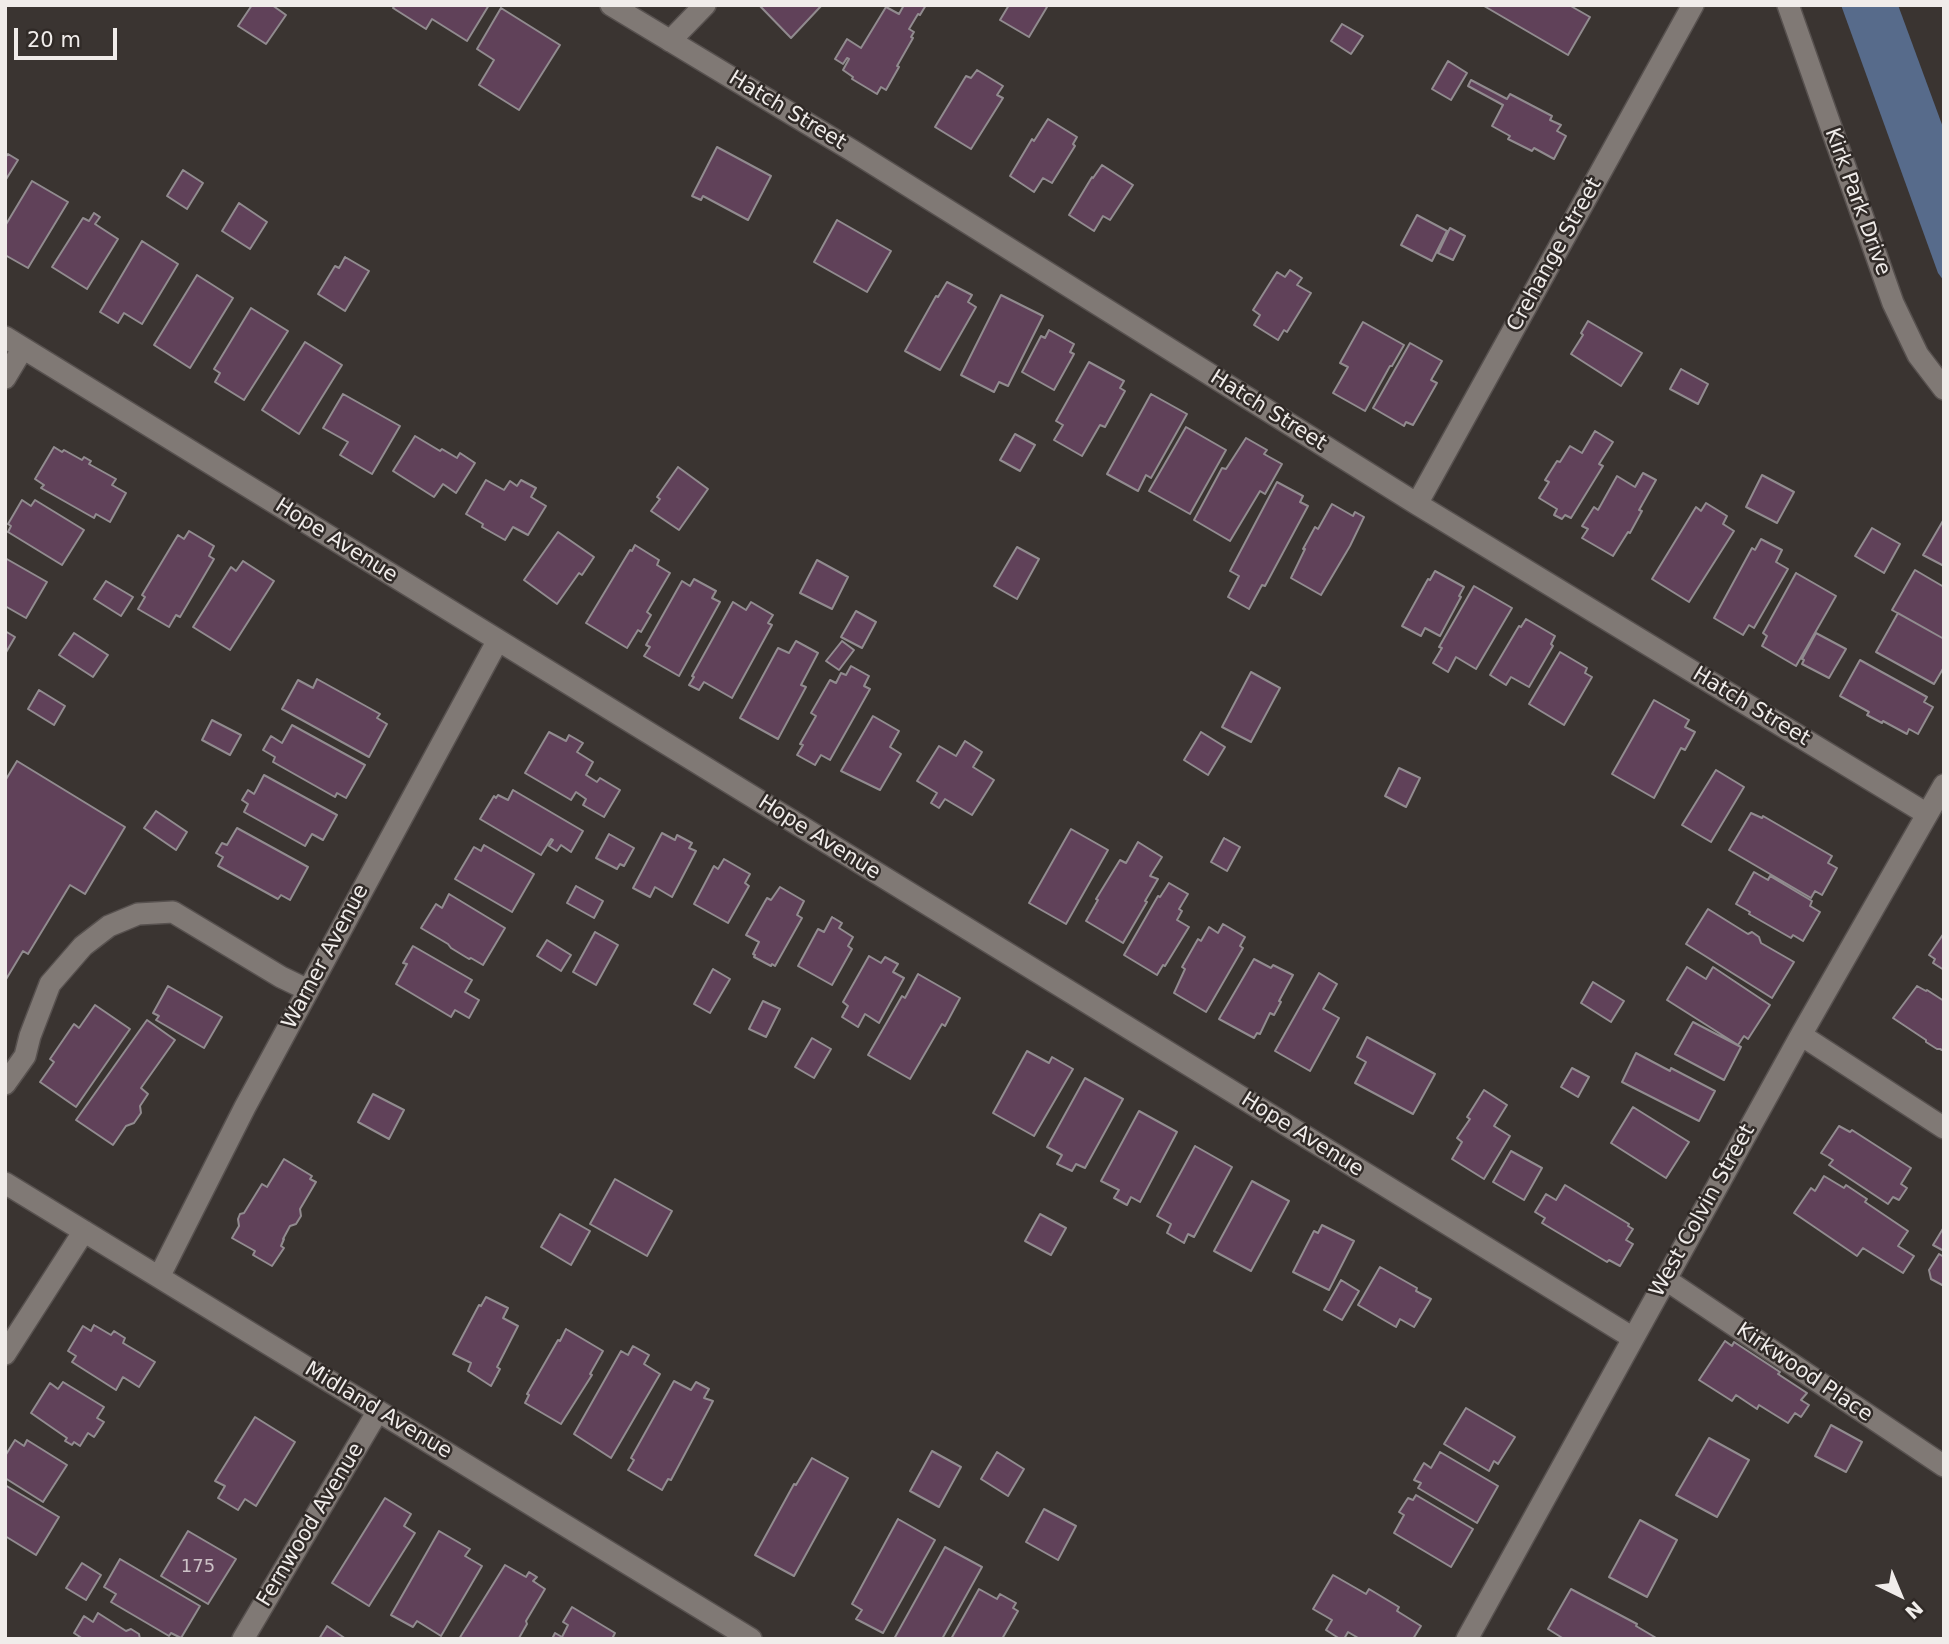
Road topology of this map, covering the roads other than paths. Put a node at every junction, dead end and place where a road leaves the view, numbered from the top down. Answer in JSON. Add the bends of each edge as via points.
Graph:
{"nodes":[{"id":1,"x":611,"y":5,"type":"edge"},
{"id":2,"x":705,"y":5,"type":"edge"},
{"id":3,"x":1693,"y":5,"type":"edge"},
{"id":4,"x":1788,"y":5,"type":"edge"},
{"id":5,"x":670,"y":41,"type":"junction"},
{"id":6,"x":14,"y":343,"type":"edge"},
{"id":7,"x":5,"y":378,"type":"edge"},
{"id":8,"x":1944,"y":389,"type":"edge"},
{"id":9,"x":1417,"y":504,"type":"junction"},
{"id":10,"x":498,"y":640,"type":"junction"},
{"id":11,"x":1944,"y":785,"type":"edge"},
{"id":12,"x":1927,"y":814,"type":"junction"},
{"id":13,"x":308,"y":990,"type":"junction"},
{"id":14,"x":1801,"y":1035,"type":"junction"},
{"id":15,"x":5,"y":1084,"type":"edge"},
{"id":16,"x":1944,"y":1129,"type":"edge"},
{"id":17,"x":5,"y":1183,"type":"edge"},
{"id":18,"x":84,"y":1231,"type":"junction"},
{"id":19,"x":159,"y":1277,"type":"junction"},
{"id":20,"x":1665,"y":1279,"type":"junction"},
{"id":21,"x":1633,"y":1338,"type":"junction"},
{"id":22,"x":5,"y":1354,"type":"edge"},
{"id":23,"x":378,"y":1411,"type":"junction"},
{"id":24,"x":1944,"y":1466,"type":"edge"},
{"id":25,"x":243,"y":1639,"type":"edge"},
{"id":26,"x":751,"y":1639,"type":"edge"},
{"id":27,"x":1467,"y":1639,"type":"edge"}],
"edges":[{"from":1,"to":5,"type":"street","name":"Hatch Street"},
{"from":2,"to":5,"type":"street"},
{"from":3,"to":9,"type":"street","name":"Crehange Street"},
{"from":4,"to":8,"type":"street","name":"Kirk Park Drive","via":[[1893,303],[1918,355]]},
{"from":5,"to":9,"type":"street","name":"Hatch Street","via":[[853,150]]},
{"from":6,"to":7,"type":"street"},
{"from":6,"to":10,"type":"street","name":"Hope Avenue"},
{"from":9,"to":12,"type":"street","name":"Hatch Street"},
{"from":10,"to":13,"type":"street","name":"Warner Avenue"},
{"from":10,"to":21,"type":"street","name":"Hope Avenue"},
{"from":11,"to":12,"type":"street","name":"West Colvin Street"},
{"from":12,"to":14,"type":"street","name":"West Colvin Street"},
{"from":13,"to":15,"type":"street","via":[[173,912],[138,914],[109,926],[83,946],[50,985],[25,1056]]},
{"from":13,"to":19,"type":"street","name":"Warner Avenue"},
{"from":14,"to":16,"type":"street"},
{"from":14,"to":20,"type":"street","name":"West Colvin Street"},
{"from":17,"to":18,"type":"street","name":"Midland Avenue"},
{"from":18,"to":19,"type":"street","name":"Midland Avenue"},
{"from":18,"to":22,"type":"street"},
{"from":19,"to":23,"type":"street","name":"Midland Avenue"},
{"from":20,"to":21,"type":"street","name":"West Colvin Street"},
{"from":20,"to":24,"type":"street","name":"Kirkwood Place"},
{"from":21,"to":27,"type":"street","name":"West Colvin Street"},
{"from":23,"to":25,"type":"street","name":"Fernwood Avenue"},
{"from":23,"to":26,"type":"street","name":"Midland Avenue"}]}
